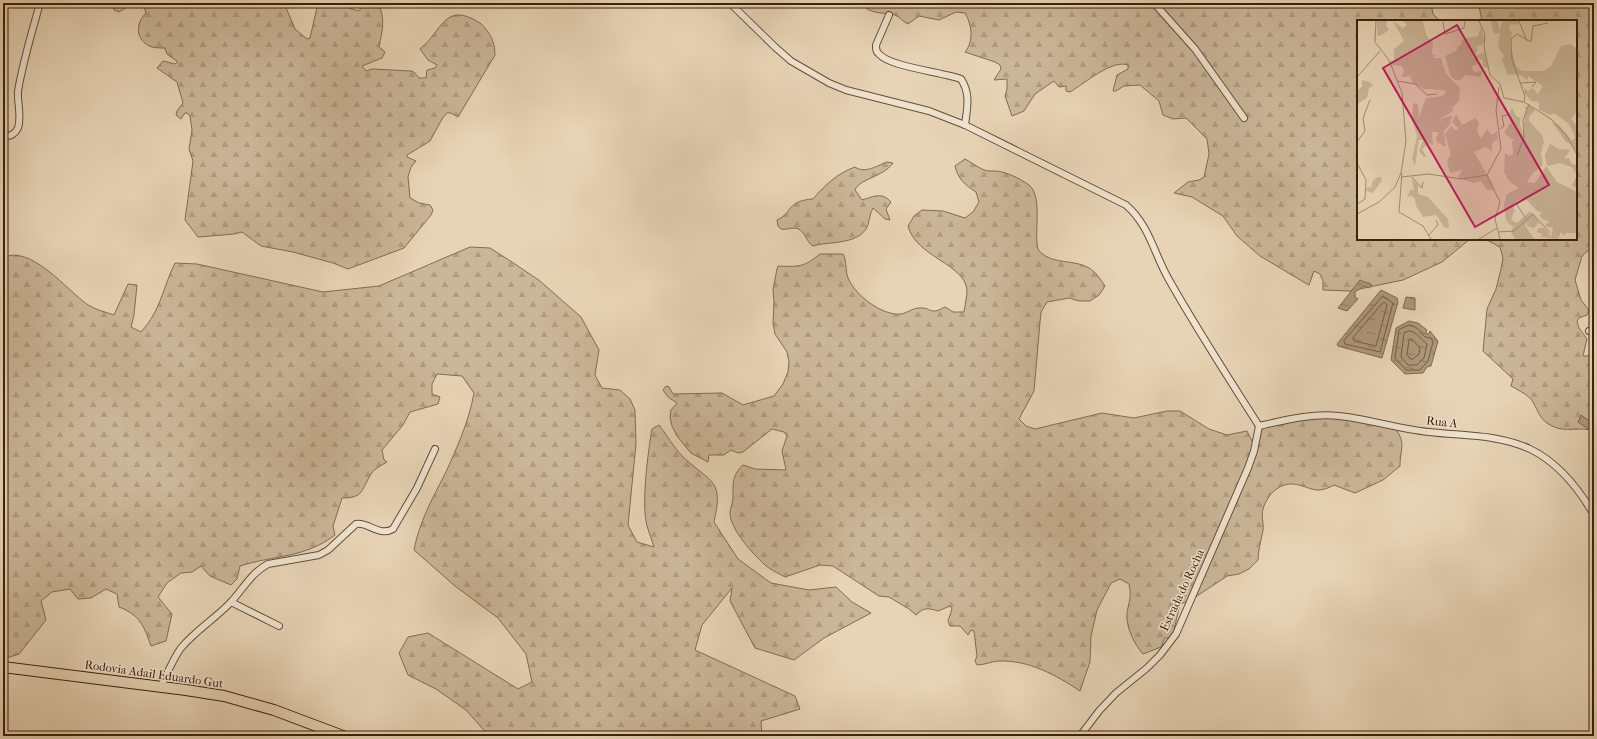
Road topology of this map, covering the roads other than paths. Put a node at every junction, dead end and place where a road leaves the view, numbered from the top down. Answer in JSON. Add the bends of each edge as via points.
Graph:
{"nodes":[{"id":1,"x":40,"y":3,"type":"edge"},
{"id":2,"x":730,"y":3,"type":"edge"},
{"id":3,"x":1154,"y":3,"type":"edge"},
{"id":4,"x":889,"y":15,"type":"dead end"},
{"id":5,"x":1244,"y":118,"type":"dead end"},
{"id":6,"x":965,"y":125,"type":"junction"},
{"id":7,"x":3,"y":136,"type":"edge"},
{"id":8,"x":1258,"y":426,"type":"junction"},
{"id":9,"x":435,"y":449,"type":"dead end"},
{"id":10,"x":1594,"y":515,"type":"edge"},
{"id":11,"x":231,"y":602,"type":"junction"},
{"id":12,"x":279,"y":626,"type":"dead end"},
{"id":13,"x":3,"y":667,"type":"edge"},
{"id":14,"x":160,"y":686,"type":"junction"},
{"id":15,"x":343,"y":736,"type":"edge"},
{"id":16,"x":1080,"y":736,"type":"edge"}],
"edges":[{"from":1,"to":7,"type":"street","via":[[18,92],[20,121],[11,136]]},
{"from":2,"to":6,"type":"street","via":[[780,52],[829,83],[846,90],[929,111]]},
{"from":3,"to":5,"type":"street","via":[[1195,49]]},
{"from":4,"to":6,"type":"street","via":[[876,46],[879,56],[906,66],[960,79],[965,86],[968,99]]},
{"from":6,"to":8,"type":"street","via":[[1116,199],[1134,212],[1142,221],[1164,271],[1186,309]]},
{"from":8,"to":10,"type":"street","name":"Rua A","via":[[1286,418],[1338,416],[1427,432],[1514,442],[1531,450],[1560,472],[1584,499]]},
{"from":8,"to":16,"type":"street","name":"Estrada do Rocha","via":[[1248,468],[1176,634],[1147,668],[1099,710]]},
{"from":9,"to":11,"type":"street","via":[[417,488],[393,529],[381,532],[356,524],[319,555],[262,567],[251,576]]},
{"from":11,"to":12,"type":"street"},
{"from":11,"to":14,"type":"street","via":[[195,633],[181,649]]},
{"from":13,"to":14,"type":"main road","name":"Rodovia Adail Eduardo Gut"},
{"from":14,"to":15,"type":"main road","name":"Rodovia Adail Eduardo Gut","via":[[224,696],[274,710]]}]}
